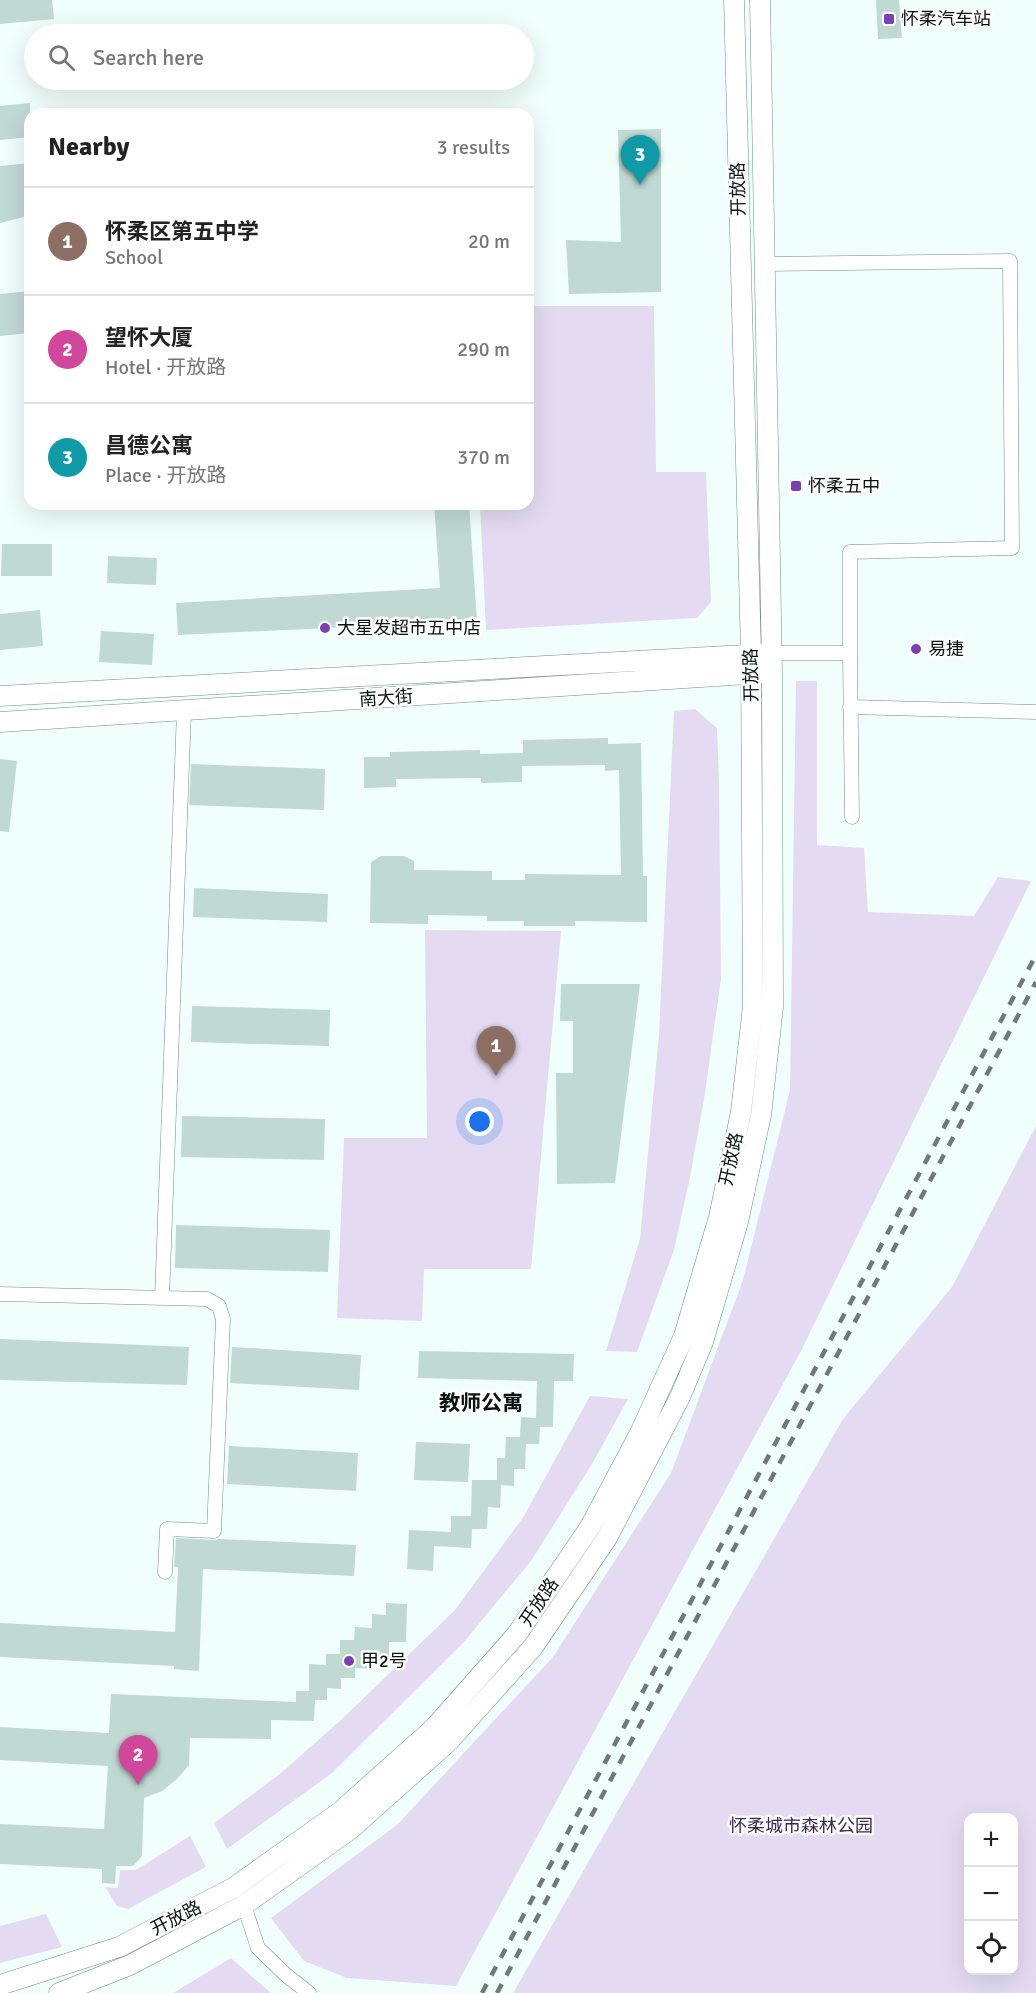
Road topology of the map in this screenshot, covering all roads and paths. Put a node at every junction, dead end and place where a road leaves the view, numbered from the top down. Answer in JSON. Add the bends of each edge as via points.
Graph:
{"nodes":[{"id":1,"x":734,"y":0,"type":"edge"},
{"id":2,"x":760,"y":0,"type":"edge"},
{"id":3,"x":765,"y":264,"type":"junction"},
{"id":4,"x":850,"y":653,"type":"junction"},
{"id":5,"x":751,"y":654,"type":"junction"},
{"id":6,"x":772,"y":663,"type":"junction"},
{"id":7,"x":752,"y":674,"type":"junction"},
{"id":8,"x":0,"y":696,"type":"edge"},
{"id":9,"x":850,"y":707,"type":"junction"},
{"id":10,"x":184,"y":711,"type":"junction"},
{"id":11,"x":1036,"y":712,"type":"edge"},
{"id":12,"x":0,"y":722,"type":"edge"},
{"id":13,"x":852,"y":817,"type":"dead end"},
{"id":14,"x":0,"y":1294,"type":"edge"},
{"id":15,"x":162,"y":1298,"type":"junction"},
{"id":16,"x":165,"y":1572,"type":"dead end"},
{"id":17,"x":244,"y":1905,"type":"junction"},
{"id":18,"x":0,"y":1985,"type":"edge"},
{"id":19,"x":59,"y":1993,"type":"edge"},
{"id":20,"x":309,"y":1993,"type":"edge"}],
"edges":[{"from":1,"to":5,"type":"main road","name":"开放路"},
{"from":2,"to":3,"type":"main road","name":"开放路"},
{"from":3,"to":4,"type":"street","via":[[1010,261],[1012,548],[850,552]]},
{"from":3,"to":6,"type":"main road","name":"开放路"},
{"from":4,"to":6,"type":"street"},
{"from":4,"to":9,"type":"street"},
{"from":5,"to":6,"type":"main road","name":"南大街"},
{"from":5,"to":7,"type":"main road","name":"开放路"},
{"from":5,"to":8,"type":"main road","name":"南大街"},
{"from":6,"to":7,"type":"main road","name":"南大街"},
{"from":6,"to":17,"type":"main road","name":"开放路","via":[[773,1007],[761,1115],[738,1222],[703,1342],[680,1397],[607,1538],[533,1647],[440,1749],[352,1828]]},
{"from":7,"to":10,"type":"main road","name":"南大街"},
{"from":7,"to":18,"type":"main road","name":"开放路","via":[[753,1006],[741,1112],[719,1217],[684,1335],[640,1433],[590,1527],[510,1643],[435,1727],[340,1812],[233,1888],[119,1947]]},
{"from":9,"to":11,"type":"street"},
{"from":9,"to":13,"type":"street"},
{"from":10,"to":12,"type":"main road","name":"南大街"},
{"from":10,"to":15,"type":"street"},
{"from":14,"to":15,"type":"street"},
{"from":15,"to":16,"type":"street","via":[[207,1299],[219,1306],[223,1319],[214,1531],[167,1529]]},
{"from":17,"to":19,"type":"main road","name":"开放路","via":[[130,1965]]},
{"from":17,"to":20,"type":"street","via":[[258,1948]]}]}
